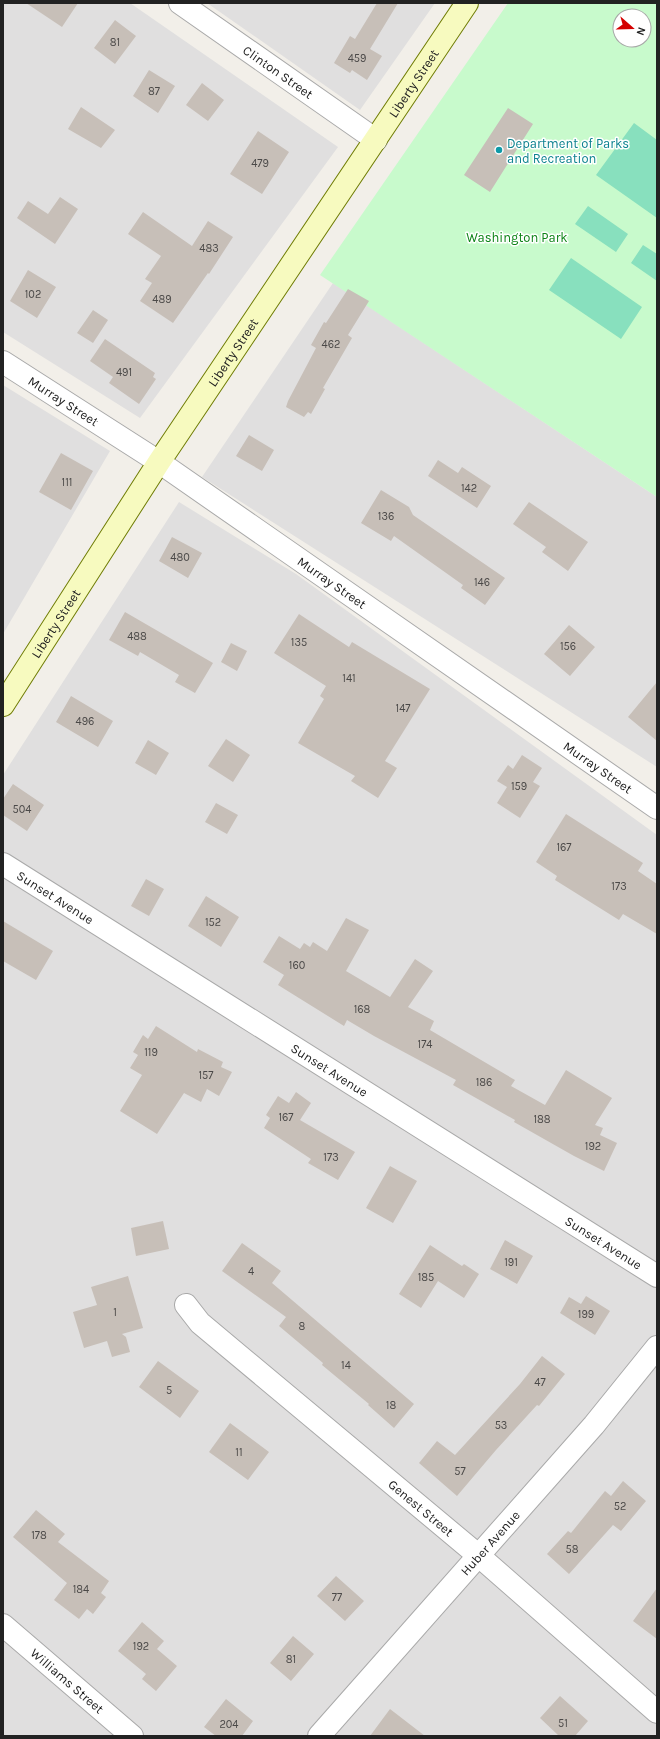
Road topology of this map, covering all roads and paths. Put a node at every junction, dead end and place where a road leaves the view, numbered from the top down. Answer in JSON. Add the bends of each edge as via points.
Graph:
{"nodes":[{"id":1,"x":180,"y":3,"type":"edge"},
{"id":2,"x":468,"y":3,"type":"edge"},
{"id":3,"x":376,"y":140,"type":"junction"},
{"id":4,"x":3,"y":362,"type":"edge"},
{"id":5,"x":160,"y":462,"type":"junction"},
{"id":6,"x":3,"y":705,"type":"edge"},
{"id":7,"x":657,"y":808,"type":"edge"},
{"id":8,"x":3,"y":864,"type":"edge"},
{"id":9,"x":657,"y":1276,"type":"edge"},
{"id":10,"x":186,"y":1305,"type":"dead end"},
{"id":11,"x":657,"y":1347,"type":"edge"},
{"id":12,"x":479,"y":1556,"type":"junction"},
{"id":13,"x":3,"y":1625,"type":"edge"},
{"id":14,"x":657,"y":1712,"type":"edge"},
{"id":15,"x":132,"y":1736,"type":"edge"},
{"id":16,"x":319,"y":1736,"type":"edge"}],
"edges":[{"from":1,"to":3,"type":"street","name":"Clinton Street"},
{"from":2,"to":3,"type":"main road","name":"Liberty Street"},
{"from":3,"to":5,"type":"main road","name":"Liberty Street"},
{"from":4,"to":5,"type":"street","name":"Murray Street"},
{"from":5,"to":6,"type":"main road","name":"Liberty Street"},
{"from":5,"to":7,"type":"street","name":"Murray Street"},
{"from":8,"to":9,"type":"street","name":"Sunset Avenue"},
{"from":10,"to":12,"type":"street","name":"Genest Street","via":[[200,1323]]},
{"from":11,"to":12,"type":"street","name":"Huber Avenue","via":[[594,1425]]},
{"from":12,"to":14,"type":"street","name":"Genest Street"},
{"from":12,"to":16,"type":"street","name":"Huber Avenue"},
{"from":13,"to":15,"type":"street","name":"Williams Street"}]}
